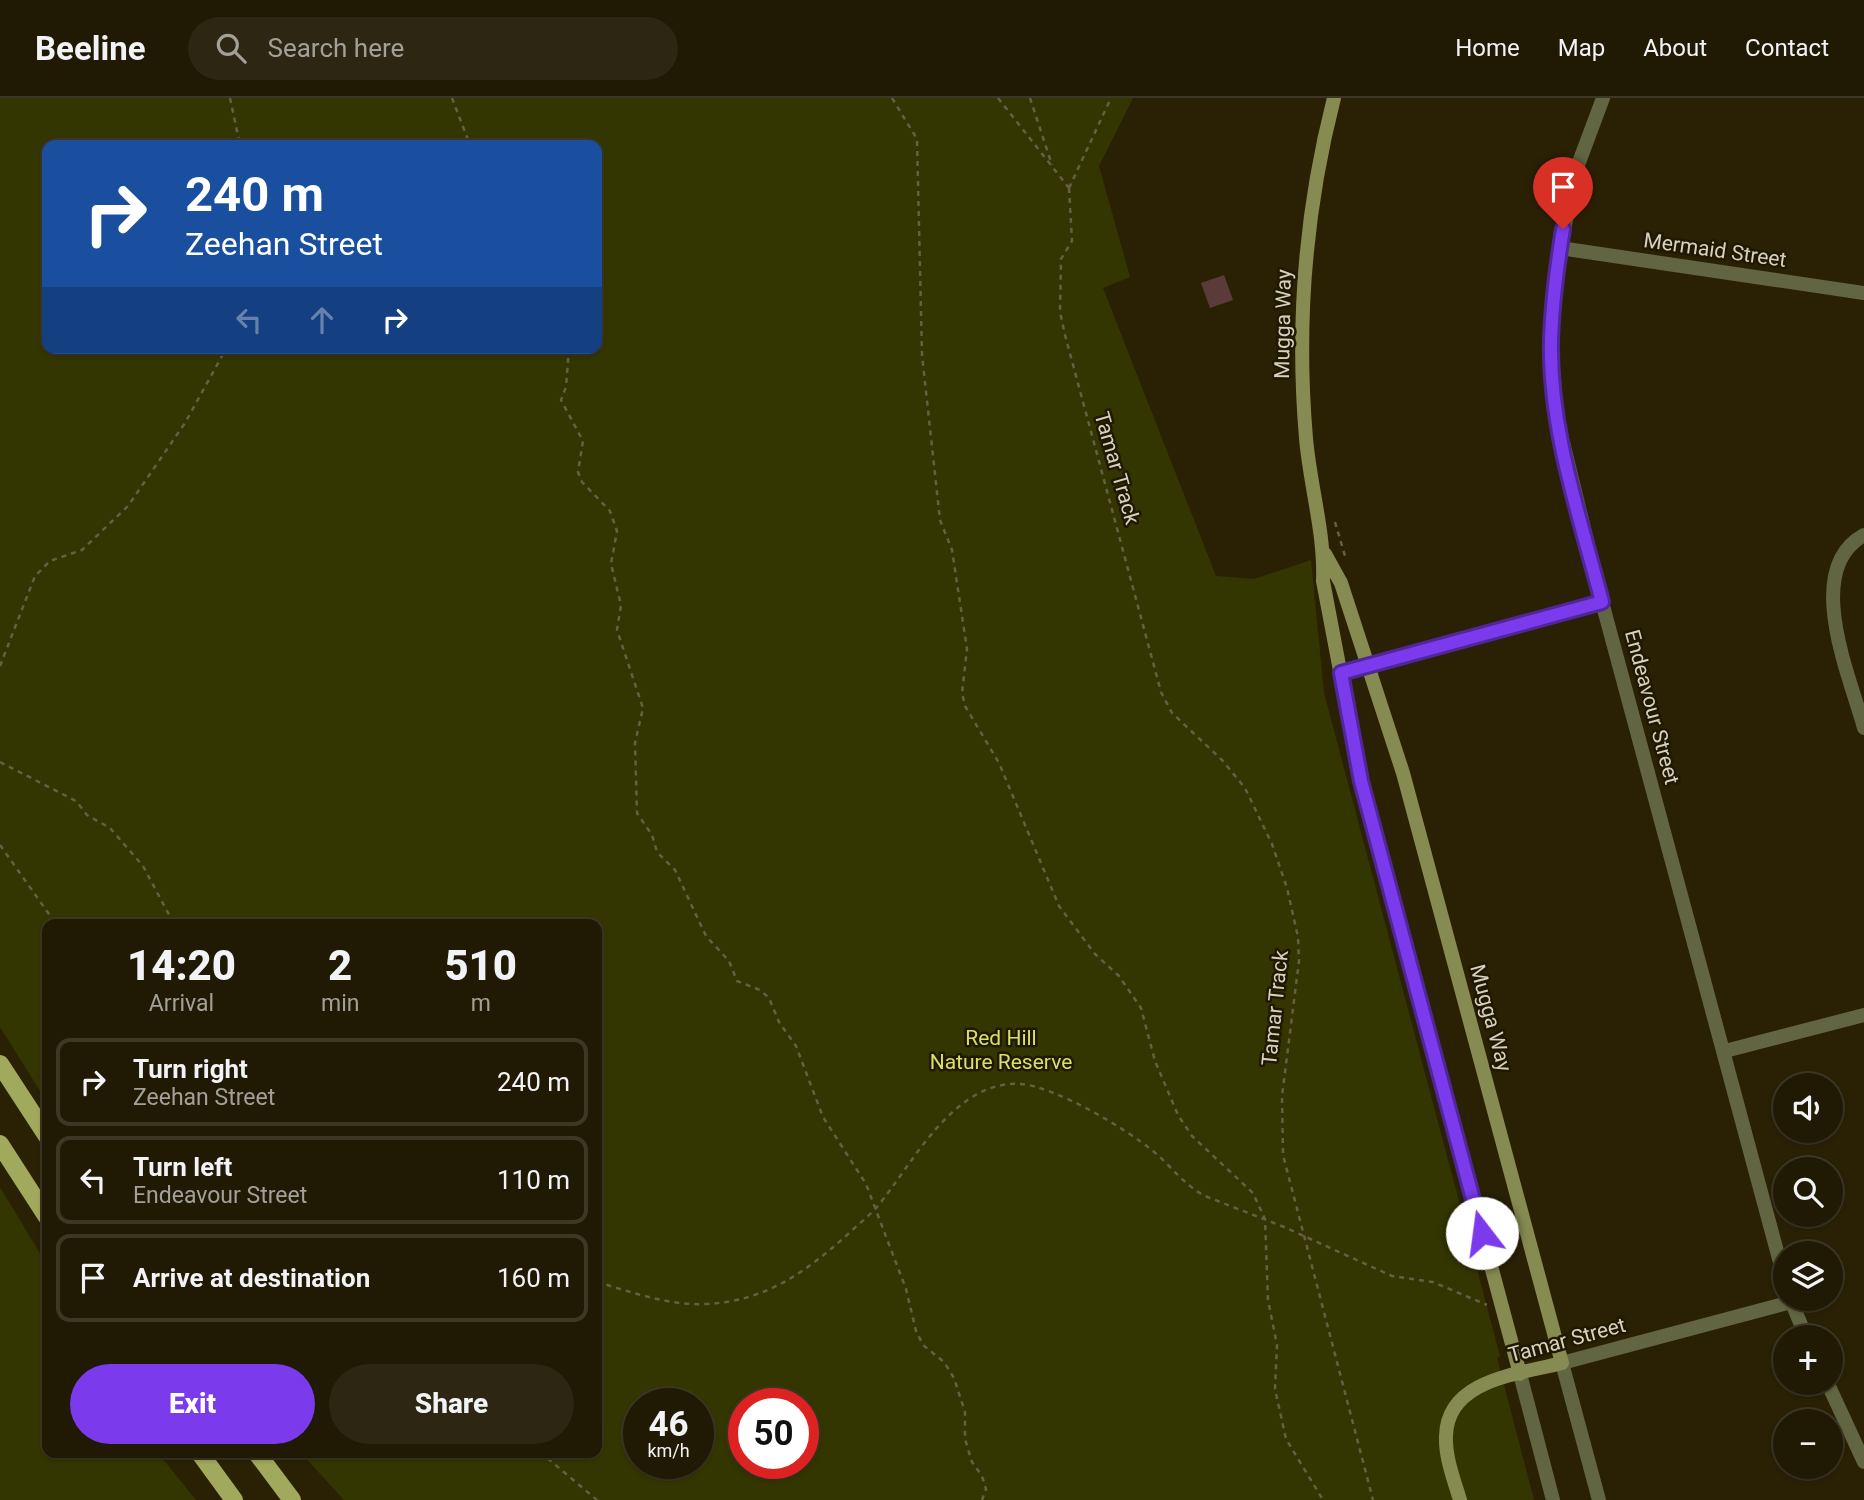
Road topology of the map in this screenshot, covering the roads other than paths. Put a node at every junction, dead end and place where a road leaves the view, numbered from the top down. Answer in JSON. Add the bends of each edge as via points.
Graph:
{"nodes":[{"id":1,"x":1334,"y":98,"type":"edge"},
{"id":2,"x":1603,"y":98,"type":"edge"},
{"id":3,"x":1560,"y":248,"type":"junction"},
{"id":4,"x":1864,"y":293,"type":"edge"},
{"id":5,"x":1864,"y":535,"type":"edge"},
{"id":6,"x":1325,"y":553,"type":"junction"},
{"id":7,"x":1602,"y":602,"type":"junction"},
{"id":8,"x":1368,"y":665,"type":"junction"},
{"id":9,"x":1341,"y":673,"type":"junction"},
{"id":10,"x":1864,"y":728,"type":"edge"},
{"id":11,"x":1864,"y":1015,"type":"edge"},
{"id":12,"x":1724,"y":1051,"type":"junction"},
{"id":13,"x":0,"y":1064,"type":"edge"},
{"id":14,"x":42,"y":1128,"type":"edge"},
{"id":15,"x":0,"y":1144,"type":"edge"},
{"id":16,"x":42,"y":1209,"type":"edge"},
{"id":17,"x":1775,"y":1241,"type":"edge"},
{"id":18,"x":1773,"y":1305,"type":"edge"},
{"id":19,"x":1562,"y":1363,"type":"junction"},
{"id":20,"x":1520,"y":1374,"type":"junction"},
{"id":21,"x":1833,"y":1395,"type":"edge"},
{"id":22,"x":203,"y":1458,"type":"edge"},
{"id":23,"x":260,"y":1458,"type":"edge"},
{"id":24,"x":1864,"y":1462,"type":"edge"},
{"id":25,"x":234,"y":1500,"type":"edge"},
{"id":26,"x":292,"y":1500,"type":"edge"},
{"id":27,"x":1460,"y":1500,"type":"edge"},
{"id":28,"x":1553,"y":1500,"type":"edge"},
{"id":29,"x":1599,"y":1500,"type":"edge"}],
"edges":[{"from":1,"to":6,"type":"main road","name":"Mugga Way","via":[[1312,197],[1300,325],[1306,437]]},
{"from":2,"to":3,"type":"street","name":"Endeavour Street","via":[[1578,165]]},
{"from":3,"to":4,"type":"street","name":"Mermaid Street"},
{"from":3,"to":7,"type":"street","name":"Endeavour Street","via":[[1551,341],[1557,418]]},
{"from":5,"to":10,"type":"street","via":[[1848,547],[1839,562],[1831,601]]},
{"from":6,"to":8,"type":"main road","name":"Mugga Way","via":[[1341,583]]},
{"from":6,"to":9,"type":"main road","name":"Mugga Way","via":[[1323,581]]},
{"from":7,"to":8,"type":"street"},
{"from":7,"to":12,"type":"street","name":"Endeavour Street"},
{"from":8,"to":9,"type":"street"},
{"from":8,"to":19,"type":"main road","name":"Mugga Way","via":[[1403,773]]},
{"from":9,"to":20,"type":"main road","name":"Mugga Way","via":[[1361,781]]},
{"from":11,"to":12,"type":"street"},
{"from":12,"to":17,"type":"street","name":"Endeavour Street"},
{"from":13,"to":14,"type":"main road"},
{"from":15,"to":16,"type":"main road"},
{"from":18,"to":19,"type":"street","name":"Tamar Street"},
{"from":19,"to":20,"type":"main road","name":"Tamar Street"},
{"from":19,"to":29,"type":"street","name":"Mugga Way"},
{"from":20,"to":27,"type":"main road","name":"Tamar Street","via":[[1481,1385],[1451,1413],[1447,1446]]},
{"from":20,"to":28,"type":"street","name":"Mugga Way"},
{"from":21,"to":24,"type":"street"},
{"from":22,"to":25,"type":"main road"},
{"from":23,"to":26,"type":"main road"}]}
